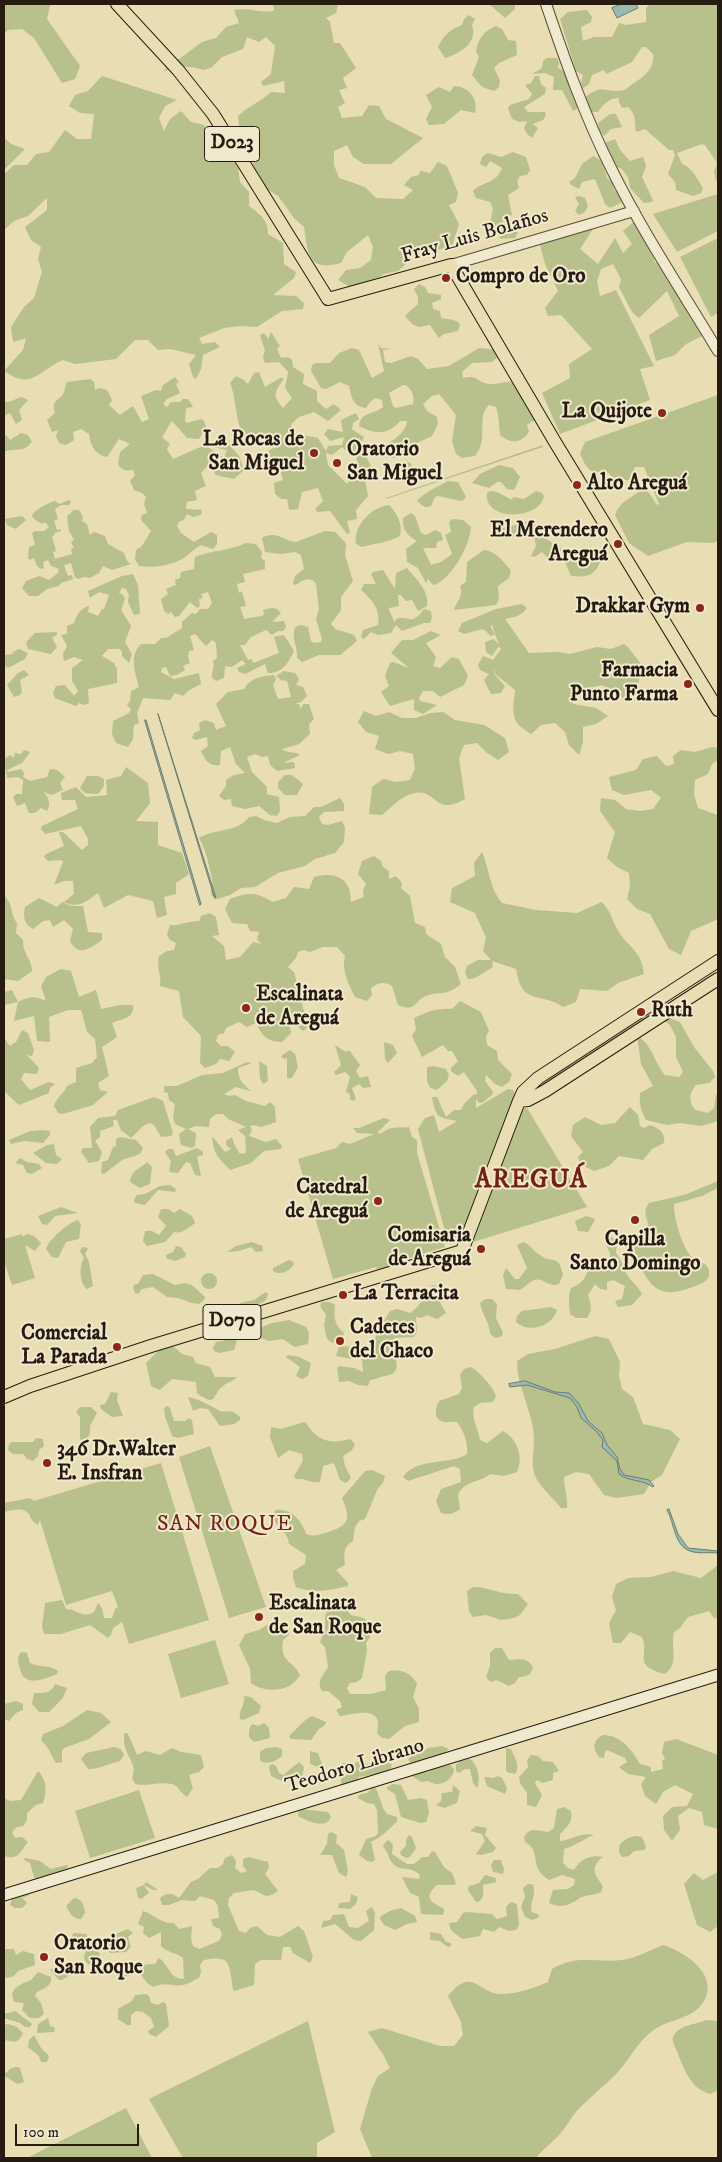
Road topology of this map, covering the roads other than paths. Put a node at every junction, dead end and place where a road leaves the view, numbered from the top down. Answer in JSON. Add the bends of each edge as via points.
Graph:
{"nodes":[{"id":1,"x":117,"y":4,"type":"edge"},
{"id":2,"x":546,"y":4,"type":"edge"},
{"id":3,"x":634,"y":211,"type":"junction"},
{"id":4,"x":451,"y":265,"type":"junction"},
{"id":5,"x":718,"y":351,"type":"edge"},
{"id":6,"x":718,"y":710,"type":"edge"},
{"id":7,"x":718,"y":960,"type":"edge"},
{"id":8,"x":718,"y":979,"type":"edge"},
{"id":9,"x":517,"y":1104,"type":"junction"},
{"id":10,"x":4,"y":1397,"type":"edge"},
{"id":11,"x":718,"y":1675,"type":"edge"},
{"id":12,"x":4,"y":1895,"type":"edge"}],
"edges":[{"from":1,"to":4,"type":"main road","name":"Fray Luis Bolaños","number":"D023","via":[[178,70],[213,114],[328,299]]},
{"from":2,"to":3,"type":"street","via":[[598,139]]},
{"from":3,"to":4,"type":"street","name":"Fray Luis Bolaños"},
{"from":3,"to":5,"type":"street"},
{"from":4,"to":6,"type":"main road"},
{"from":7,"to":9,"type":"main road","number":"D070","via":[[538,1078],[523,1092]]},
{"from":8,"to":9,"type":"main road","via":[[539,1095]]},
{"from":9,"to":10,"type":"main road","number":"D070","via":[[462,1251],[145,1348]]},
{"from":11,"to":12,"type":"main road","name":"Teodoro Librano"}]}
